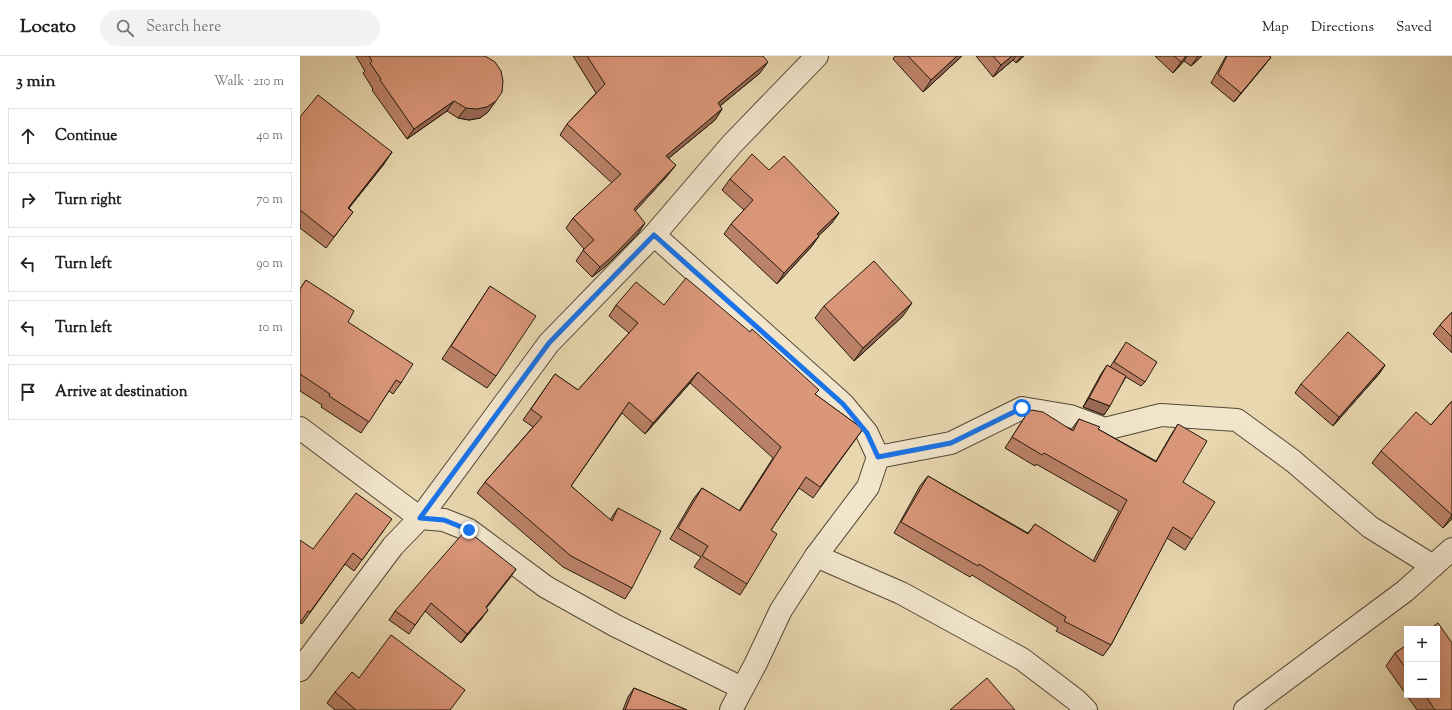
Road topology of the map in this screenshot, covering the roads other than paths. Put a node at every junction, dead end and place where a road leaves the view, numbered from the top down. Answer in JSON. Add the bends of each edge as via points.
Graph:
{"nodes":[{"id":1,"x":817,"y":56,"type":"edge"},
{"id":2,"x":654,"y":235,"type":"junction"},
{"id":3,"x":300,"y":428,"type":"edge"},
{"id":4,"x":878,"y":457,"type":"junction"},
{"id":5,"x":420,"y":518,"type":"junction"},
{"id":6,"x":1452,"y":549,"type":"edge"},
{"id":7,"x":816,"y":556,"type":"junction"},
{"id":8,"x":1433,"y":566,"type":"junction"},
{"id":9,"x":300,"y":670,"type":"edge"},
{"id":10,"x":742,"y":688,"type":"junction"},
{"id":11,"x":731,"y":710,"type":"edge"},
{"id":12,"x":1086,"y":710,"type":"edge"},
{"id":13,"x":1245,"y":710,"type":"edge"}],
"edges":[{"from":1,"to":2,"type":"street","via":[[732,144]]},
{"from":2,"to":4,"type":"street","via":[[843,404],[867,433]]},
{"from":2,"to":5,"type":"street","via":[[549,343]]},
{"from":3,"to":5,"type":"street"},
{"from":4,"to":7,"type":"street","via":[[868,487]]},
{"from":4,"to":8,"type":"street","via":[[951,443],[1022,408],[1070,416],[1105,429],[1161,415],[1237,420],[1293,461],[1370,527]]},
{"from":5,"to":9,"type":"street","via":[[393,546]]},
{"from":5,"to":10,"type":"street","via":[[444,520],[469,530],[546,587],[616,626]]},
{"from":6,"to":8,"type":"street"},
{"from":7,"to":10,"type":"street","via":[[781,610]]},
{"from":7,"to":12,"type":"street","via":[[901,593],[1022,659]]},
{"from":8,"to":13,"type":"street","via":[[1405,591]]},
{"from":10,"to":11,"type":"street"}]}
